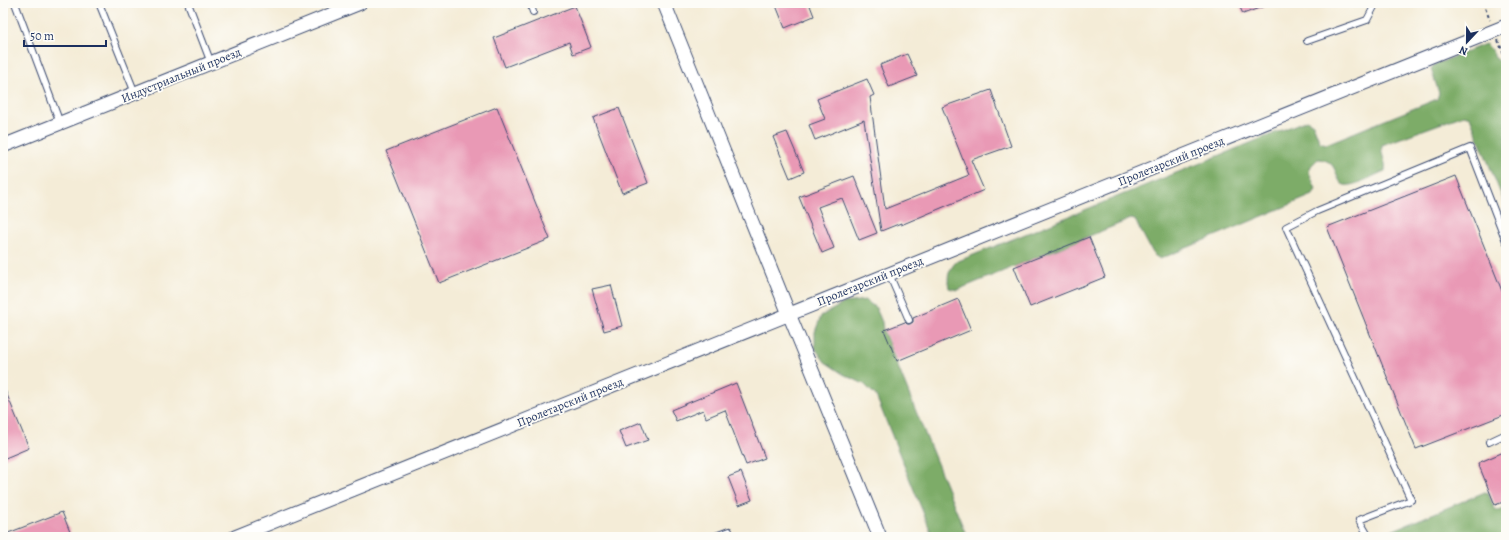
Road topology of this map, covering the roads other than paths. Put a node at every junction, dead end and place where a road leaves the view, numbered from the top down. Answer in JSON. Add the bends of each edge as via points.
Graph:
{"nodes":[{"id":1,"x":15,"y":3,"type":"edge"},
{"id":2,"x":99,"y":3,"type":"edge"},
{"id":3,"x":188,"y":3,"type":"edge"},
{"id":4,"x":360,"y":3,"type":"edge"},
{"id":5,"x":530,"y":3,"type":"edge"},
{"id":6,"x":664,"y":3,"type":"edge"},
{"id":7,"x":1376,"y":3,"type":"edge"},
{"id":8,"x":533,"y":12,"type":"dead end"},
{"id":9,"x":1506,"y":26,"type":"edge"},
{"id":10,"x":1307,"y":41,"type":"dead end"},
{"id":11,"x":211,"y":63,"type":"junction"},
{"id":12,"x":135,"y":93,"type":"junction"},
{"id":13,"x":60,"y":124,"type":"junction"},
{"id":14,"x":3,"y":146,"type":"edge"},
{"id":15,"x":1506,"y":241,"type":"edge"},
{"id":16,"x":889,"y":274,"type":"junction"},
{"id":17,"x":789,"y":314,"type":"junction"},
{"id":18,"x":909,"y":320,"type":"dead end"},
{"id":19,"x":1506,"y":434,"type":"edge"},
{"id":20,"x":1489,"y":442,"type":"dead end"},
{"id":21,"x":729,"y":530,"type":"dead end"},
{"id":22,"x":235,"y":537,"type":"edge"},
{"id":23,"x":713,"y":537,"type":"edge"},
{"id":24,"x":880,"y":537,"type":"edge"},
{"id":25,"x":1369,"y":537,"type":"edge"}],
"edges":[{"from":1,"to":13,"type":"lane"},
{"from":2,"to":12,"type":"lane"},
{"from":3,"to":11,"type":"lane"},
{"from":4,"to":11,"type":"street","name":"Индустриальный проезд"},
{"from":5,"to":8,"type":"lane"},
{"from":6,"to":17,"type":"street"},
{"from":7,"to":10,"type":"lane","via":[[1367,20]]},
{"from":9,"to":16,"type":"street","name":"Пролетарский проезд"},
{"from":11,"to":12,"type":"street","name":"Индустриальный проезд"},
{"from":12,"to":13,"type":"street","name":"Индустриальный проезд"},
{"from":13,"to":14,"type":"street","name":"Индустриальный проезд"},
{"from":15,"to":25,"type":"lane","via":[[1470,148],[1286,227],[1411,500],[1359,520]]},
{"from":16,"to":17,"type":"street","name":"Пролетарский проезд"},
{"from":16,"to":18,"type":"lane"},
{"from":17,"to":22,"type":"street","name":"Пролетарский проезд"},
{"from":17,"to":24,"type":"street"},
{"from":19,"to":20,"type":"lane"},
{"from":21,"to":23,"type":"lane"}]}
